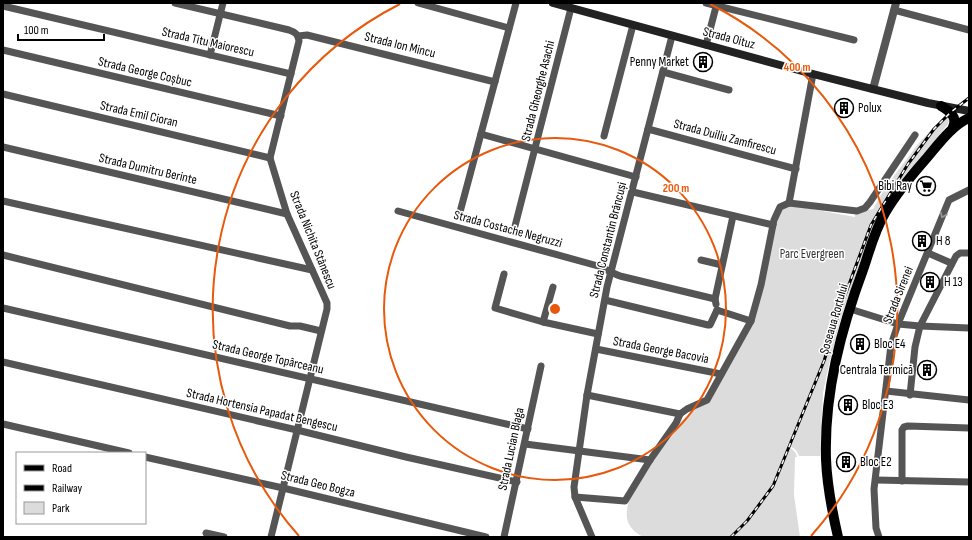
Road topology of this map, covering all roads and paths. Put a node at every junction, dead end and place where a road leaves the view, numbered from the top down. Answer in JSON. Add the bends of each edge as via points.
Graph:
{"nodes":[{"id":1,"x":175,"y":3,"type":"edge"},
{"id":2,"x":223,"y":3,"type":"edge"},
{"id":3,"x":418,"y":3,"type":"edge"},
{"id":4,"x":516,"y":3,"type":"edge"},
{"id":5,"x":553,"y":3,"type":"edge"},
{"id":6,"x":706,"y":3,"type":"edge"},
{"id":7,"x":717,"y":5,"type":"edge"},
{"id":8,"x":3,"y":6,"type":"edge"},
{"id":9,"x":895,"y":6,"type":"edge"},
{"id":10,"x":577,"y":7,"type":"edge"},
{"id":11,"x":221,"y":14,"type":"junction"},
{"id":12,"x":633,"y":25,"type":"junction"},
{"id":13,"x":509,"y":28,"type":"junction"},
{"id":14,"x":969,"y":30,"type":"edge"},
{"id":15,"x":298,"y":36,"type":"junction"},
{"id":16,"x":672,"y":36,"type":"junction"},
{"id":17,"x":854,"y":40,"type":"dead end"},
{"id":18,"x":706,"y":45,"type":"junction"},
{"id":19,"x":3,"y":50,"type":"edge"},
{"id":20,"x":210,"y":55,"type":"junction"},
{"id":21,"x":663,"y":72,"type":"junction"},
{"id":22,"x":291,"y":74,"type":"junction"},
{"id":23,"x":813,"y":74,"type":"junction"},
{"id":24,"x":495,"y":82,"type":"junction"},
{"id":25,"x":873,"y":89,"type":"junction"},
{"id":26,"x":729,"y":90,"type":"dead end"},
{"id":27,"x":3,"y":94,"type":"edge"},
{"id":28,"x":940,"y":106,"type":"junction"},
{"id":29,"x":969,"y":112,"type":"edge"},
{"id":30,"x":281,"y":116,"type":"junction"},
{"id":31,"x":969,"y":118,"type":"edge"},
{"id":32,"x":648,"y":129,"type":"junction"},
{"id":33,"x":951,"y":130,"type":"junction"},
{"id":34,"x":481,"y":134,"type":"junction"},
{"id":35,"x":915,"y":135,"type":"dead end"},
{"id":36,"x":604,"y":136,"type":"dead end"},
{"id":37,"x":3,"y":147,"type":"edge"},
{"id":38,"x":534,"y":149,"type":"junction"},
{"id":39,"x":270,"y":158,"type":"junction"},
{"id":40,"x":796,"y":169,"type":"junction"},
{"id":41,"x":636,"y":177,"type":"junction"},
{"id":42,"x":969,"y":190,"type":"edge"},
{"id":43,"x":633,"y":192,"type":"junction"},
{"id":44,"x":3,"y":201,"type":"edge"},
{"id":45,"x":789,"y":203,"type":"junction"},
{"id":46,"x":398,"y":211,"type":"dead end"},
{"id":47,"x":460,"y":212,"type":"dead end"},
{"id":48,"x":287,"y":214,"type":"junction"},
{"id":49,"x":733,"y":216,"type":"junction"},
{"id":50,"x":773,"y":225,"type":"junction"},
{"id":51,"x":514,"y":226,"type":"dead end"},
{"id":52,"x":928,"y":252,"type":"junction"},
{"id":53,"x":969,"y":254,"type":"edge"},
{"id":54,"x":3,"y":255,"type":"edge"},
{"id":55,"x":701,"y":260,"type":"dead end"},
{"id":56,"x":951,"y":264,"type":"junction"},
{"id":57,"x":722,"y":265,"type":"junction"},
{"id":58,"x":312,"y":270,"type":"junction"},
{"id":59,"x":611,"y":273,"type":"junction"},
{"id":60,"x":504,"y":274,"type":"dead end"},
{"id":61,"x":552,"y":287,"type":"dead end"},
{"id":62,"x":715,"y":299,"type":"junction"},
{"id":63,"x":605,"y":300,"type":"junction"},
{"id":64,"x":3,"y":308,"type":"edge"},
{"id":65,"x":850,"y":309,"type":"junction"},
{"id":66,"x":716,"y":310,"type":"junction"},
{"id":67,"x":751,"y":321,"type":"junction"},
{"id":68,"x":543,"y":322,"type":"junction"},
{"id":69,"x":898,"y":324,"type":"junction"},
{"id":70,"x":920,"y":326,"type":"junction"},
{"id":71,"x":969,"y":328,"type":"edge"},
{"id":72,"x":321,"y":331,"type":"junction"},
{"id":73,"x":598,"y":334,"type":"junction"},
{"id":74,"x":596,"y":349,"type":"junction"},
{"id":75,"x":3,"y":362,"type":"edge"},
{"id":76,"x":541,"y":366,"type":"dead end"},
{"id":77,"x":721,"y":374,"type":"junction"},
{"id":78,"x":310,"y":379,"type":"junction"},
{"id":79,"x":886,"y":391,"type":"junction"},
{"id":80,"x":587,"y":394,"type":"junction"},
{"id":81,"x":910,"y":395,"type":"junction"},
{"id":82,"x":969,"y":400,"type":"edge"},
{"id":83,"x":680,"y":414,"type":"junction"},
{"id":84,"x":3,"y":424,"type":"edge"},
{"id":85,"x":969,"y":428,"type":"edge"},
{"id":86,"x":297,"y":430,"type":"junction"},
{"id":87,"x":528,"y":430,"type":"junction"},
{"id":88,"x":525,"y":444,"type":"junction"},
{"id":89,"x":125,"y":452,"type":"edge"},
{"id":90,"x":579,"y":452,"type":"junction"},
{"id":91,"x":146,"y":457,"type":"edge"},
{"id":92,"x":650,"y":460,"type":"junction"},
{"id":93,"x":876,"y":480,"type":"junction"},
{"id":94,"x":902,"y":481,"type":"junction"},
{"id":95,"x":517,"y":482,"type":"junction"},
{"id":96,"x":969,"y":482,"type":"edge"},
{"id":97,"x":283,"y":488,"type":"junction"},
{"id":98,"x":575,"y":497,"type":"junction"},
{"id":99,"x":206,"y":533,"type":"dead end"},
{"id":100,"x":224,"y":537,"type":"edge"},
{"id":101,"x":271,"y":537,"type":"edge"},
{"id":102,"x":486,"y":537,"type":"edge"},
{"id":103,"x":504,"y":537,"type":"edge"},
{"id":104,"x":592,"y":537,"type":"edge"},
{"id":105,"x":838,"y":537,"type":"edge"},
{"id":106,"x":878,"y":537,"type":"edge"}],
"edges":[{"from":1,"to":11,"type":"street"},
{"from":2,"to":11,"type":"street"},
{"from":3,"to":13,"type":"street"},
{"from":4,"to":13,"type":"street"},
{"from":5,"to":10,"type":"main road","name":"Strada Oituz"},
{"from":6,"to":7,"type":"street"},
{"from":7,"to":17,"type":"street"},
{"from":7,"to":18,"type":"street"},
{"from":8,"to":20,"type":"street","name":"Strada Titu Maiorescu"},
{"from":9,"to":14,"type":"street"},
{"from":9,"to":25,"type":"street"},
{"from":10,"to":12,"type":"main road","name":"Strada Oituz"},
{"from":10,"to":38,"type":"street","name":"Strada Gheorghe Asachi"},
{"from":11,"to":15,"type":"street","via":[[289,30]]},
{"from":11,"to":20,"type":"street"},
{"from":12,"to":16,"type":"main road","name":"Strada Oituz"},
{"from":12,"to":36,"type":"street"},
{"from":13,"to":24,"type":"street"},
{"from":15,"to":22,"type":"street"},
{"from":15,"to":24,"type":"street","name":"Strada Ion Mincu","via":[[307,35]]},
{"from":16,"to":18,"type":"main road","name":"Strada Oituz"},
{"from":16,"to":21,"type":"street","name":"Strada Constantin Brâncuși"},
{"from":18,"to":23,"type":"main road","name":"Strada Oituz"},
{"from":19,"to":30,"type":"street","name":"Strada George Coșbuc"},
{"from":20,"to":22,"type":"street","name":"Strada Titu Maiorescu"},
{"from":21,"to":26,"type":"street"},
{"from":21,"to":32,"type":"street","name":"Strada Constantin Brâncuși"},
{"from":22,"to":30,"type":"street"},
{"from":23,"to":25,"type":"main road","name":"Strada Oituz"},
{"from":23,"to":40,"type":"street"},
{"from":24,"to":34,"type":"street"},
{"from":25,"to":28,"type":"main road","name":"Strada Oituz"},
{"from":27,"to":39,"type":"street","name":"Strada Emil Cioran"},
{"from":28,"to":29,"type":"main road","name":"Strada Oituz"},
{"from":28,"to":33,"type":"main road","via":[[951,112],[954,117]]},
{"from":29,"to":33,"type":"main road","name":"Șoseaua Portului"},
{"from":30,"to":39,"type":"street"},
{"from":31,"to":33,"type":"main road","name":"Șoseaua Portului"},
{"from":32,"to":40,"type":"street","name":"Strada Duiliu Zamfirescu"},
{"from":32,"to":41,"type":"street","name":"Strada Constantin Brâncuși"},
{"from":33,"to":65,"type":"main road","name":"Șoseaua Portului","via":[[916,170],[884,214]]},
{"from":34,"to":38,"type":"street"},
{"from":34,"to":47,"type":"street"},
{"from":35,"to":45,"type":"street","via":[[864,208],[857,210]]},
{"from":37,"to":48,"type":"street","name":"Strada Dumitru Berinte"},
{"from":38,"to":41,"type":"street","name":"Strada Gheorghe Asachi"},
{"from":38,"to":51,"type":"street"},
{"from":39,"to":48,"type":"street","name":"Strada Nichita Stănescu"},
{"from":40,"to":45,"type":"street"},
{"from":41,"to":43,"type":"street","name":"Strada Constantin Brâncuși"},
{"from":42,"to":52,"type":"street","name":"Strada Sirenei","one_way":true,"via":[[949,200]]},
{"from":43,"to":49,"type":"street"},
{"from":43,"to":59,"type":"street","name":"Strada Constantin Brâncuși"},
{"from":44,"to":58,"type":"street"},
{"from":45,"to":50,"type":"street","via":[[780,207]]},
{"from":46,"to":59,"type":"street","name":"Strada Costache Negruzzi","via":[[598,266]]},
{"from":48,"to":58,"type":"street","name":"Strada Nichita Stănescu"},
{"from":49,"to":50,"type":"street"},
{"from":49,"to":57,"type":"street"},
{"from":50,"to":67,"type":"street"},
{"from":52,"to":56,"type":"street"},
{"from":52,"to":69,"type":"street","name":"Strada Sirenei"},
{"from":53,"to":56,"type":"street","via":[[960,253]]},
{"from":54,"to":72,"type":"street","via":[[290,326]]},
{"from":55,"to":57,"type":"street"},
{"from":56,"to":70,"type":"street"},
{"from":57,"to":62,"type":"street"},
{"from":58,"to":72,"type":"street","name":"Strada Nichita Stănescu","via":[[327,303]]},
{"from":59,"to":62,"type":"street"},
{"from":59,"to":63,"type":"street","name":"Strada Constantin Brâncuși"},
{"from":60,"to":68,"type":"street","via":[[495,308]]},
{"from":61,"to":68,"type":"street"},
{"from":62,"to":66,"type":"street"},
{"from":63,"to":66,"type":"street","via":[[708,325]]},
{"from":63,"to":73,"type":"street","name":"Strada Constantin Brâncuși"},
{"from":64,"to":78,"type":"street","name":"Strada George Topârceanu"},
{"from":65,"to":69,"type":"street"},
{"from":65,"to":105,"type":"main road","name":"Șoseaua Portului","via":[[833,373],[826,425],[828,483]]},
{"from":66,"to":67,"type":"street"},
{"from":67,"to":77,"type":"street"},
{"from":68,"to":73,"type":"street"},
{"from":69,"to":70,"type":"street"},
{"from":69,"to":79,"type":"street","name":"Strada Sirenei","via":[[891,345]]},
{"from":70,"to":71,"type":"street"},
{"from":70,"to":81,"type":"street"},
{"from":72,"to":78,"type":"street","name":"Strada Nichita Stănescu"},
{"from":73,"to":74,"type":"street","name":"Strada Constantin Brâncuși"},
{"from":74,"to":77,"type":"street","name":"Strada George Bacovia"},
{"from":74,"to":80,"type":"street","name":"Strada Constantin Brâncuși"},
{"from":75,"to":86,"type":"street","name":"Strada Hortensia Papadat Bengescu"},
{"from":76,"to":87,"type":"street","name":"Strada Lucian Blaga"},
{"from":77,"to":83,"type":"street","via":[[707,400]]},
{"from":78,"to":86,"type":"street","name":"Strada Nichita Stănescu"},
{"from":78,"to":87,"type":"street","name":"Strada George Topârceanu"},
{"from":79,"to":81,"type":"street"},
{"from":79,"to":93,"type":"street","name":"Strada Sirenei"},
{"from":80,"to":83,"type":"street"},
{"from":80,"to":90,"type":"street","name":"Strada Constantin Brâncuși"},
{"from":81,"to":82,"type":"street"},
{"from":83,"to":92,"type":"street"},
{"from":84,"to":89,"type":"street"},
{"from":85,"to":94,"type":"street","via":[[904,427]]},
{"from":86,"to":95,"type":"street","name":"Strada Hortensia Papadat Bengescu"},
{"from":86,"to":97,"type":"street","name":"Strada Nichita Stănescu"},
{"from":87,"to":88,"type":"street","name":"Strada Lucian Blaga"},
{"from":88,"to":90,"type":"street"},
{"from":88,"to":95,"type":"street","name":"Strada Lucian Blaga"},
{"from":90,"to":92,"type":"street"},
{"from":90,"to":98,"type":"street","name":"Strada Constantin Brâncuși","via":[[574,477]]},
{"from":91,"to":97,"type":"street","name":"Strada Geo Bogza"},
{"from":92,"to":98,"type":"street","via":[[624,501]]},
{"from":93,"to":94,"type":"street"},
{"from":93,"to":106,"type":"street","name":"Strada Sirenei","via":[[874,489]]},
{"from":94,"to":96,"type":"street"},
{"from":95,"to":103,"type":"street","name":"Strada Lucian Blaga"},
{"from":97,"to":101,"type":"street","name":"Strada Nichita Stănescu"},
{"from":97,"to":102,"type":"street","name":"Strada Geo Bogza"},
{"from":98,"to":104,"type":"street"},
{"from":99,"to":100,"type":"street"}]}
